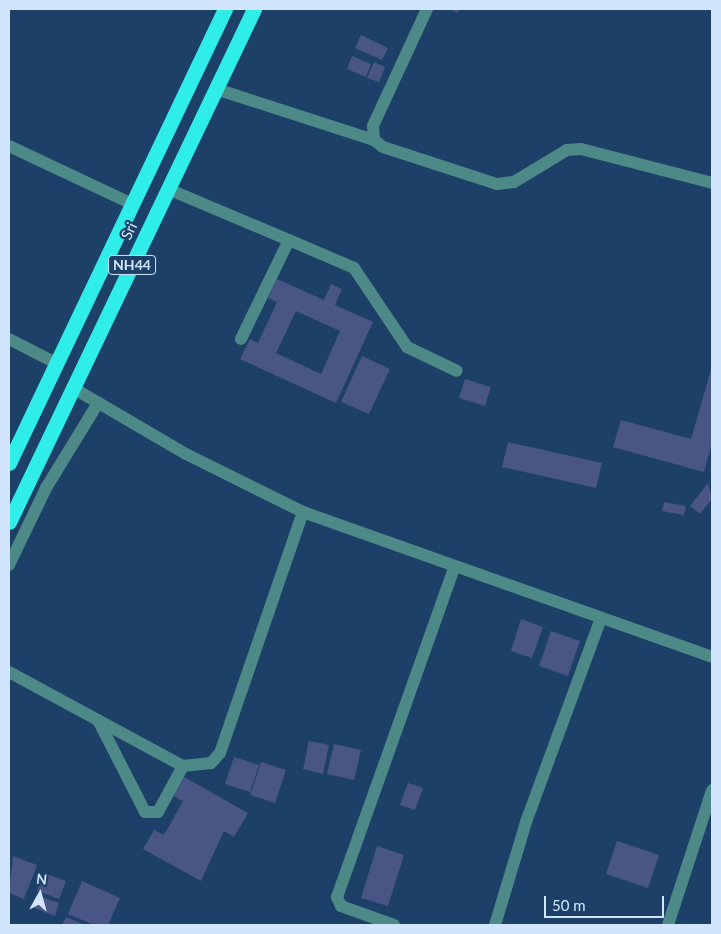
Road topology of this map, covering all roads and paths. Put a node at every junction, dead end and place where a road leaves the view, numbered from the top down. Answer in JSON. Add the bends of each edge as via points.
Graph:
{"nodes":[{"id":1,"x":225,"y":9,"type":"edge"},
{"id":2,"x":254,"y":9,"type":"edge"},
{"id":3,"x":427,"y":9,"type":"edge"},
{"id":4,"x":216,"y":89,"type":"junction"},
{"id":5,"x":374,"y":140,"type":"junction"},
{"id":6,"x":9,"y":146,"type":"edge"},
{"id":7,"x":712,"y":183,"type":"edge"},
{"id":8,"x":168,"y":189,"type":"junction"},
{"id":9,"x":132,"y":204,"type":"junction"},
{"id":10,"x":289,"y":240,"type":"junction"},
{"id":11,"x":9,"y":339,"type":"edge"},
{"id":12,"x":241,"y":339,"type":"dead end"},
{"id":13,"x":56,"y":363,"type":"junction"},
{"id":14,"x":457,"y":371,"type":"dead end"},
{"id":15,"x":72,"y":388,"type":"junction"},
{"id":16,"x":98,"y":403,"type":"junction"},
{"id":17,"x":9,"y":463,"type":"edge"},
{"id":18,"x":303,"y":512,"type":"junction"},
{"id":19,"x":11,"y":513,"type":"edge"},
{"id":20,"x":9,"y":565,"type":"edge"},
{"id":21,"x":455,"y":566,"type":"junction"},
{"id":22,"x":601,"y":618,"type":"junction"},
{"id":23,"x":712,"y":658,"type":"edge"},
{"id":24,"x":9,"y":672,"type":"edge"},
{"id":25,"x":98,"y":720,"type":"junction"},
{"id":26,"x":183,"y":766,"type":"junction"},
{"id":27,"x":712,"y":790,"type":"edge"},
{"id":28,"x":394,"y":925,"type":"edge"},
{"id":29,"x":495,"y":925,"type":"edge"},
{"id":30,"x":668,"y":925,"type":"edge"}],
"edges":[{"from":1,"to":9,"type":"highway","number":"NH44"},
{"from":2,"to":4,"type":"highway","name":"Sri","number":"NH44"},
{"from":3,"to":5,"type":"street","via":[[373,126]]},
{"from":4,"to":5,"type":"street"},
{"from":4,"to":8,"type":"highway","name":"Sri","number":"NH44"},
{"from":5,"to":7,"type":"street","via":[[383,147],[490,184],[514,182],[555,156],[581,149]]},
{"from":6,"to":9,"type":"street"},
{"from":8,"to":10,"type":"street"},
{"from":8,"to":15,"type":"highway","name":"Sri","number":"NH44"},
{"from":9,"to":13,"type":"highway","number":"NH44"},
{"from":10,"to":12,"type":"street"},
{"from":10,"to":14,"type":"street","via":[[354,268],[407,347]]},
{"from":11,"to":13,"type":"street"},
{"from":13,"to":17,"type":"highway","number":"NH44"},
{"from":15,"to":16,"type":"street"},
{"from":15,"to":19,"type":"highway","name":"Sri","number":"NH44"},
{"from":16,"to":18,"type":"street","via":[[186,454]]},
{"from":16,"to":20,"type":"street","via":[[46,488]]},
{"from":18,"to":21,"type":"street"},
{"from":18,"to":26,"type":"street","via":[[220,753],[204,767]]},
{"from":21,"to":22,"type":"street"},
{"from":21,"to":28,"type":"street","via":[[336,897],[341,906]]},
{"from":22,"to":23,"type":"street"},
{"from":22,"to":29,"type":"street","via":[[526,822]]},
{"from":24,"to":25,"type":"street"},
{"from":25,"to":26,"type":"street"},
{"from":25,"to":26,"type":"street","via":[[145,812],[158,812]]},
{"from":27,"to":30,"type":"street"}]}
